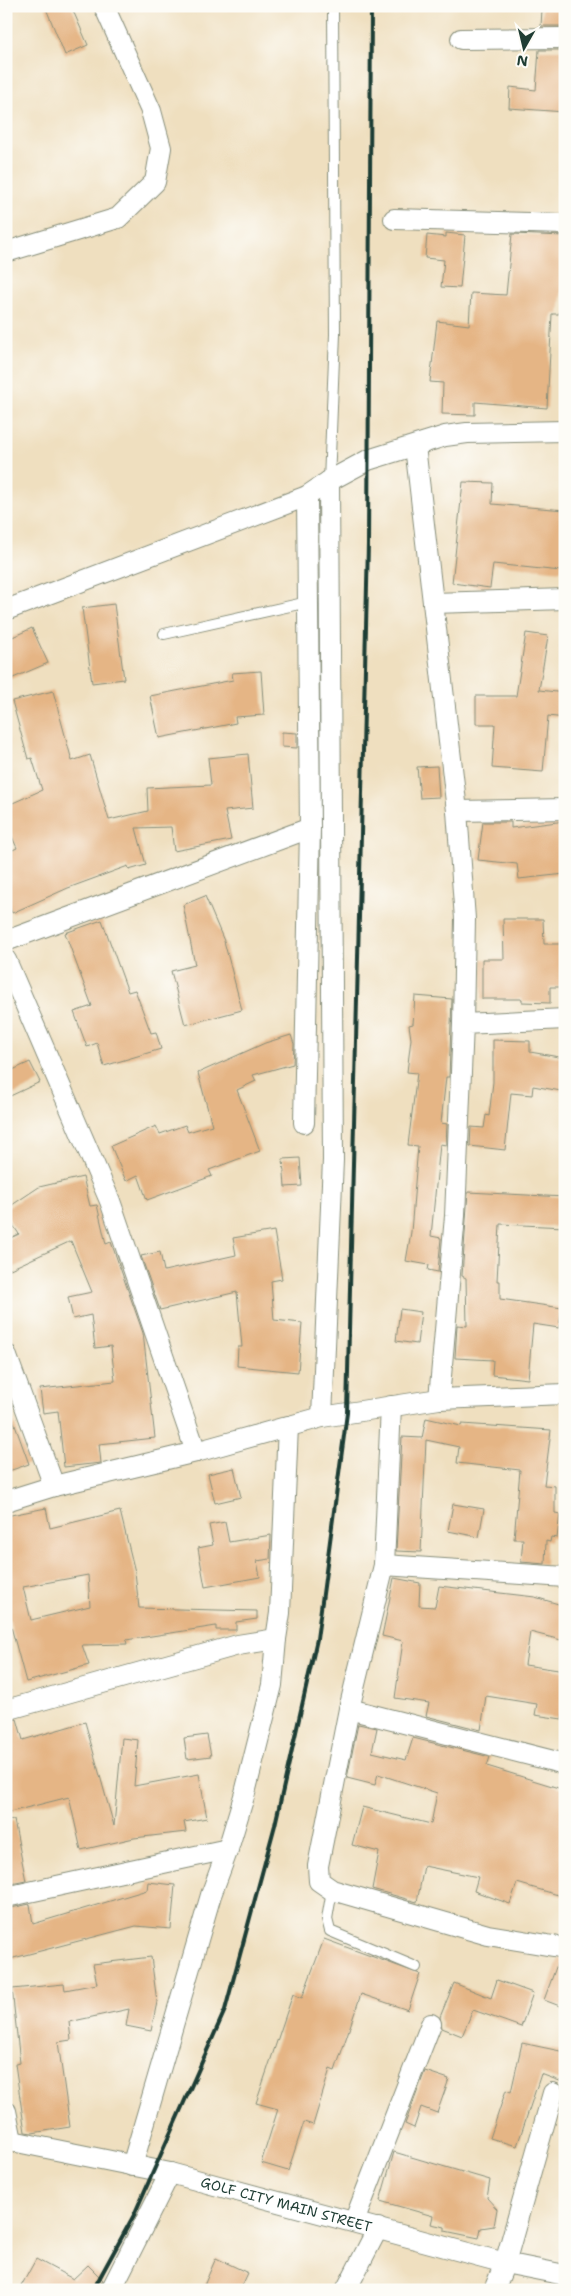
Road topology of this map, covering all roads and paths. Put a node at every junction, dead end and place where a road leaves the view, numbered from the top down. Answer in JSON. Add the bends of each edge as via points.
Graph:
{"nodes":[{"id":1,"x":104,"y":6,"type":"edge"},
{"id":2,"x":333,"y":6,"type":"edge"},
{"id":3,"x":565,"y":38,"type":"edge"},
{"id":4,"x":461,"y":39,"type":"dead end"},
{"id":5,"x":394,"y":219,"type":"dead end"},
{"id":6,"x":565,"y":224,"type":"edge"},
{"id":7,"x":6,"y":252,"type":"edge"},
{"id":8,"x":565,"y":431,"type":"edge"},
{"id":9,"x":415,"y":446,"type":"junction"},
{"id":10,"x":329,"y":481,"type":"junction"},
{"id":11,"x":306,"y":496,"type":"junction"},
{"id":12,"x":565,"y":599,"type":"edge"},
{"id":13,"x":308,"y":602,"type":"junction"},
{"id":14,"x":432,"y":603,"type":"junction"},
{"id":15,"x":6,"y":610,"type":"edge"},
{"id":16,"x":164,"y":634,"type":"dead end"},
{"id":17,"x":565,"y":809,"type":"edge"},
{"id":18,"x":457,"y":811,"type":"junction"},
{"id":19,"x":310,"y":828,"type":"junction"},
{"id":20,"x":6,"y":941,"type":"edge"},
{"id":21,"x":6,"y":960,"type":"edge"},
{"id":22,"x":565,"y":1019,"type":"edge"},
{"id":23,"x":463,"y":1024,"type":"junction"},
{"id":24,"x":304,"y":1122,"type":"dead end"},
{"id":25,"x":6,"y":1354,"type":"edge"},
{"id":26,"x":565,"y":1394,"type":"edge"},
{"id":27,"x":439,"y":1399,"type":"junction"},
{"id":28,"x":391,"y":1406,"type":"junction"},
{"id":29,"x":322,"y":1417,"type":"junction"},
{"id":30,"x":288,"y":1426,"type":"junction"},
{"id":31,"x":196,"y":1452,"type":"junction"},
{"id":32,"x":54,"y":1486,"type":"junction"},
{"id":33,"x":6,"y":1501,"type":"edge"},
{"id":34,"x":384,"y":1565,"type":"junction"},
{"id":35,"x":565,"y":1577,"type":"edge"},
{"id":36,"x":276,"y":1640,"type":"junction"},
{"id":37,"x":349,"y":1708,"type":"junction"},
{"id":38,"x":6,"y":1710,"type":"edge"},
{"id":39,"x":565,"y":1764,"type":"edge"},
{"id":40,"x":228,"y":1849,"type":"junction"},
{"id":41,"x":332,"y":1890,"type":"junction"},
{"id":42,"x":6,"y":1897,"type":"edge"},
{"id":43,"x":565,"y":1948,"type":"edge"},
{"id":44,"x":416,"y":1967,"type":"dead end"},
{"id":45,"x":431,"y":2024,"type":"dead end"},
{"id":46,"x":553,"y":2093,"type":"dead end"},
{"id":47,"x":6,"y":2111,"type":"edge"},
{"id":48,"x":9,"y":2142,"type":"edge"},
{"id":49,"x":132,"y":2166,"type":"junction"},
{"id":50,"x":170,"y":2172,"type":"junction"},
{"id":51,"x":354,"y":2222,"type":"junction"},
{"id":52,"x":378,"y":2228,"type":"junction"},
{"id":53,"x":505,"y":2262,"type":"junction"},
{"id":54,"x":565,"y":2275,"type":"edge"},
{"id":55,"x":111,"y":2290,"type":"edge"},
{"id":56,"x":346,"y":2290,"type":"edge"},
{"id":57,"x":494,"y":2290,"type":"edge"}],
"edges":[{"from":1,"to":7,"type":"street","via":[[151,111],[161,148],[154,182],[118,218]]},
{"from":2,"to":10,"type":"lane","via":[[335,334]]},
{"from":3,"to":4,"type":"street"},
{"from":5,"to":6,"type":"street"},
{"from":8,"to":9,"type":"street","via":[[467,433]]},
{"from":9,"to":10,"type":"street","via":[[368,460]]},
{"from":9,"to":14,"type":"street"},
{"from":10,"to":11,"type":"street"},
{"from":10,"to":29,"type":"street","via":[[333,1160]]},
{"from":11,"to":13,"type":"street"},
{"from":11,"to":15,"type":"street"},
{"from":12,"to":14,"type":"street"},
{"from":13,"to":16,"type":"lane"},
{"from":13,"to":19,"type":"street"},
{"from":14,"to":18,"type":"street"},
{"from":17,"to":18,"type":"street"},
{"from":18,"to":23,"type":"street","via":[[465,919]]},
{"from":19,"to":20,"type":"street"},
{"from":19,"to":24,"type":"street"},
{"from":21,"to":31,"type":"street","via":[[110,1201]]},
{"from":22,"to":23,"type":"street"},
{"from":23,"to":27,"type":"street","via":[[455,1216]]},
{"from":25,"to":32,"type":"street"},
{"from":26,"to":27,"type":"street"},
{"from":27,"to":28,"type":"street"},
{"from":28,"to":29,"type":"street"},
{"from":28,"to":34,"type":"street"},
{"from":29,"to":30,"type":"street"},
{"from":30,"to":31,"type":"street"},
{"from":30,"to":36,"type":"street"},
{"from":31,"to":32,"type":"street"},
{"from":32,"to":33,"type":"street"},
{"from":34,"to":35,"type":"street"},
{"from":34,"to":37,"type":"street"},
{"from":36,"to":38,"type":"street","via":[[238,1645]]},
{"from":36,"to":40,"type":"street","via":[[272,1685]]},
{"from":37,"to":39,"type":"street"},
{"from":37,"to":41,"type":"street","via":[[318,1866],[319,1881]]},
{"from":40,"to":42,"type":"street"},
{"from":40,"to":49,"type":"street","via":[[209,1903]]},
{"from":41,"to":43,"type":"street","via":[[488,1935]]},
{"from":41,"to":44,"type":"lane","via":[[327,1919],[330,1931]]},
{"from":45,"to":51,"type":"street"},
{"from":46,"to":53,"type":"street"},
{"from":47,"to":48,"type":"street"},
{"from":48,"to":49,"type":"street","name":"GOLF CITY MAIN STREET"},
{"from":49,"to":50,"type":"street","name":"GOLF CITY MAIN STREET"},
{"from":50,"to":51,"type":"street","name":"GOLF CITY MAIN STREET"},
{"from":50,"to":55,"type":"street"},
{"from":51,"to":52,"type":"street","name":"GOLF CITY MAIN STREET"},
{"from":52,"to":53,"type":"street","name":"GOLF CITY MAIN STREET"},
{"from":52,"to":56,"type":"street"},
{"from":53,"to":54,"type":"street","name":"GOLF CITY MAIN STREET"},
{"from":53,"to":57,"type":"street"}]}
